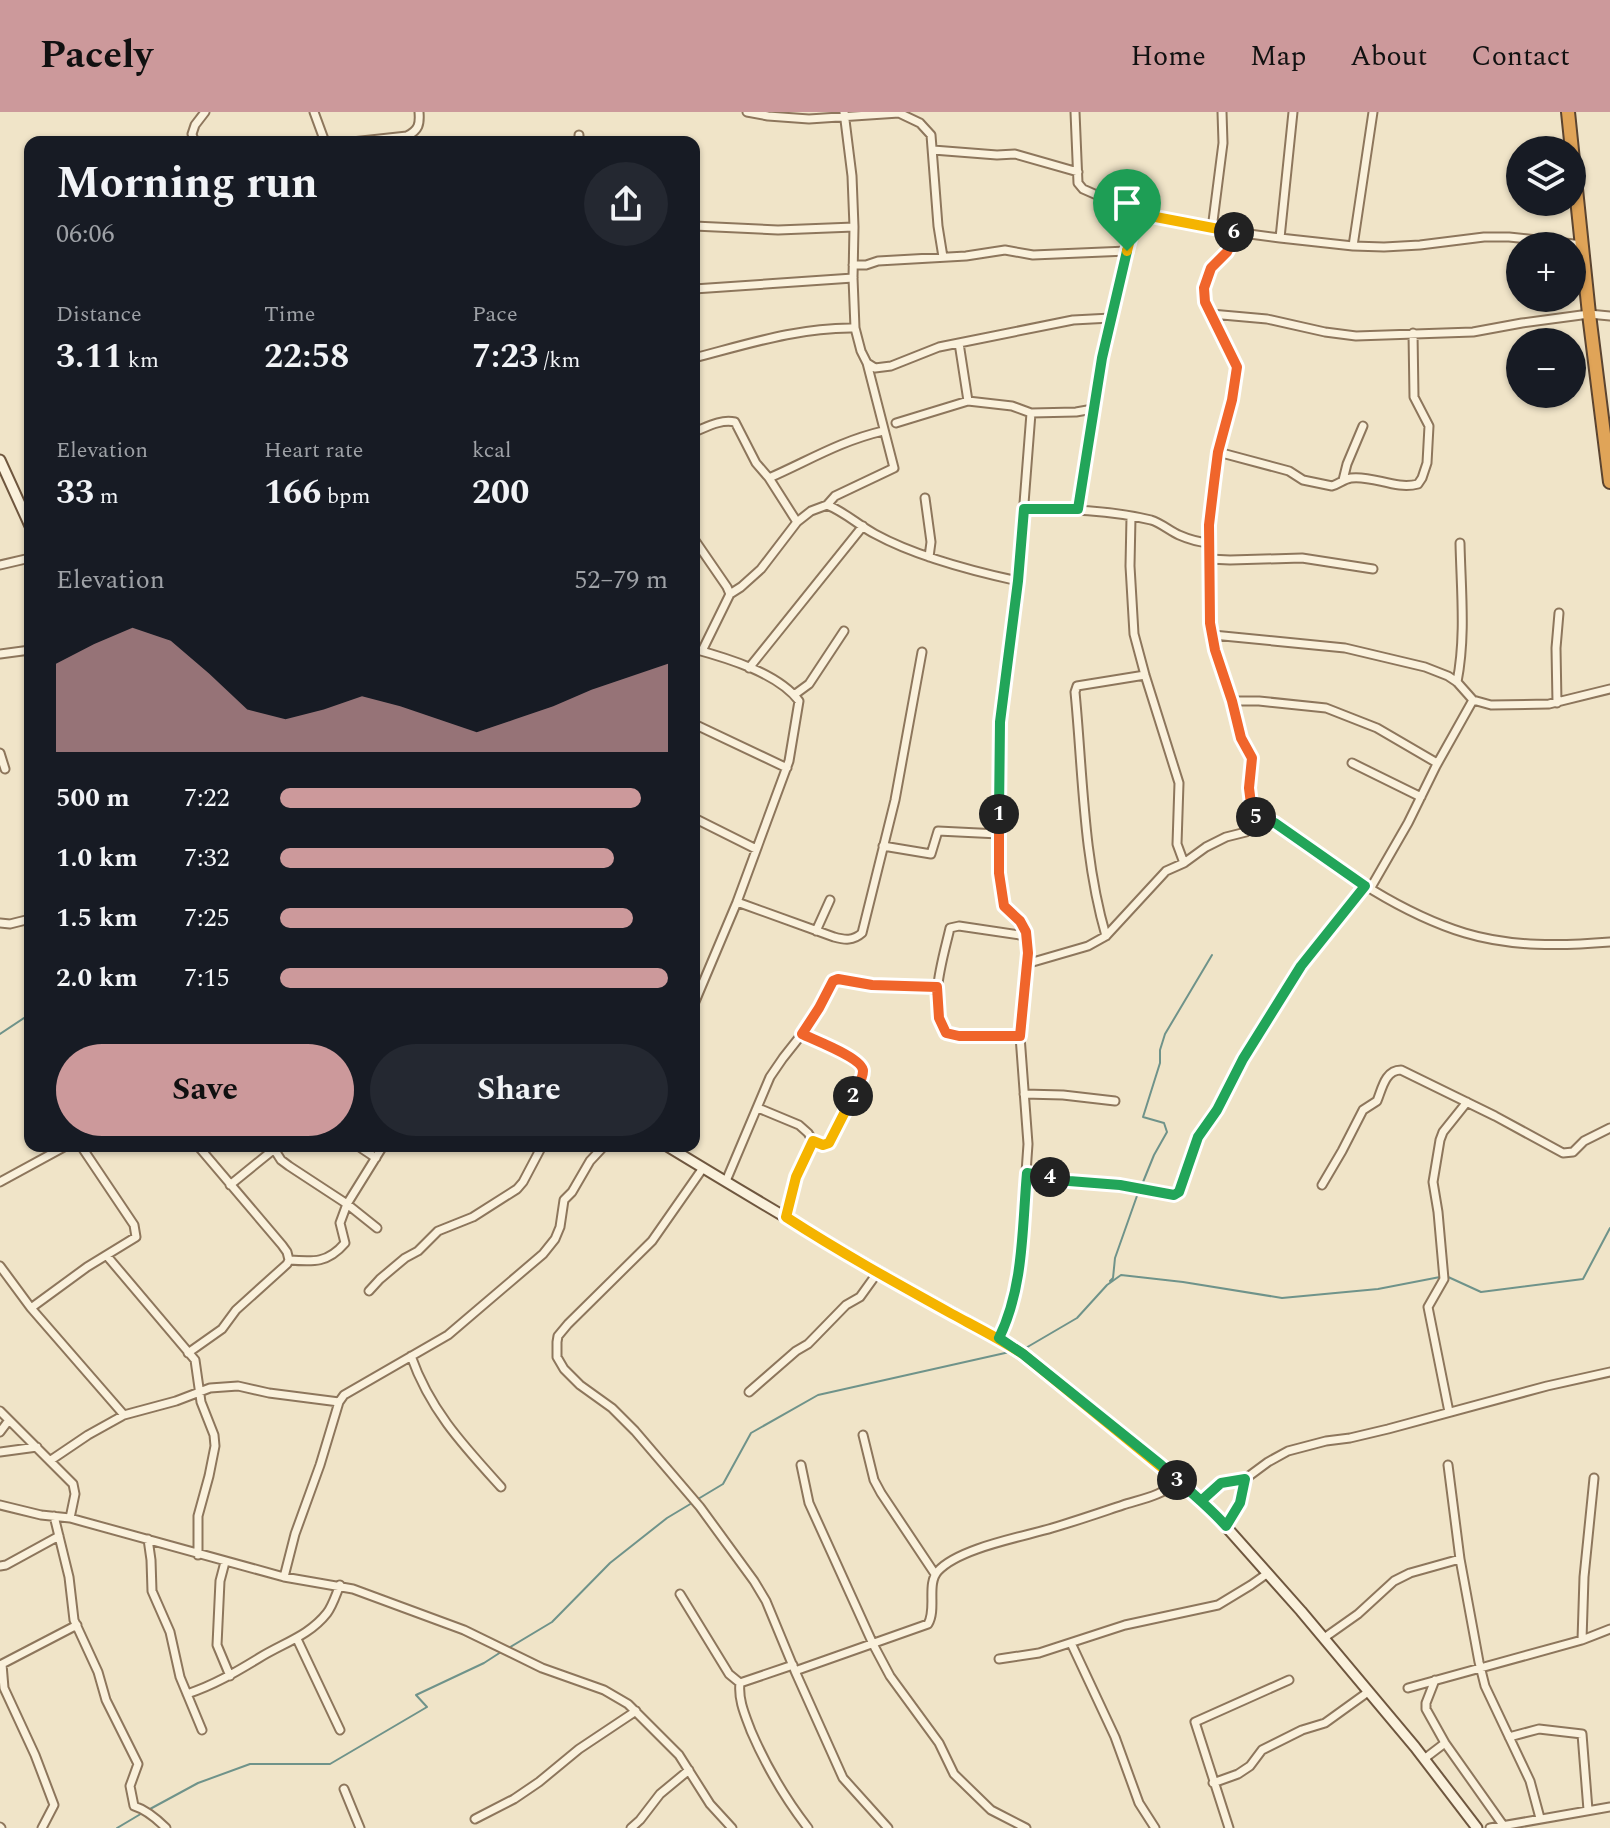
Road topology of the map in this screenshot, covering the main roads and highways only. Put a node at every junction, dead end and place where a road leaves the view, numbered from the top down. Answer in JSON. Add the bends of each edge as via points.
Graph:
{"nodes":[{"id":1,"x":1568,"y":112,"type":"edge"},
{"id":2,"x":1607,"y":424,"type":"edge"},
{"id":3,"x":0,"y":460,"type":"edge"},
{"id":4,"x":1610,"y":482,"type":"edge"},
{"id":5,"x":24,"y":513,"type":"edge"},
{"id":6,"x":677,"y":1152,"type":"edge"},
{"id":7,"x":1477,"y":1828,"type":"edge"}],
"edges":[{"from":1,"to":2,"type":"highway","via":[[1589,314]]},
{"from":2,"to":4,"type":"highway"},
{"from":3,"to":5,"type":"main road"},
{"from":6,"to":7,"type":"main road","via":[[999,1338],[1179,1481],[1324,1638]]}]}
